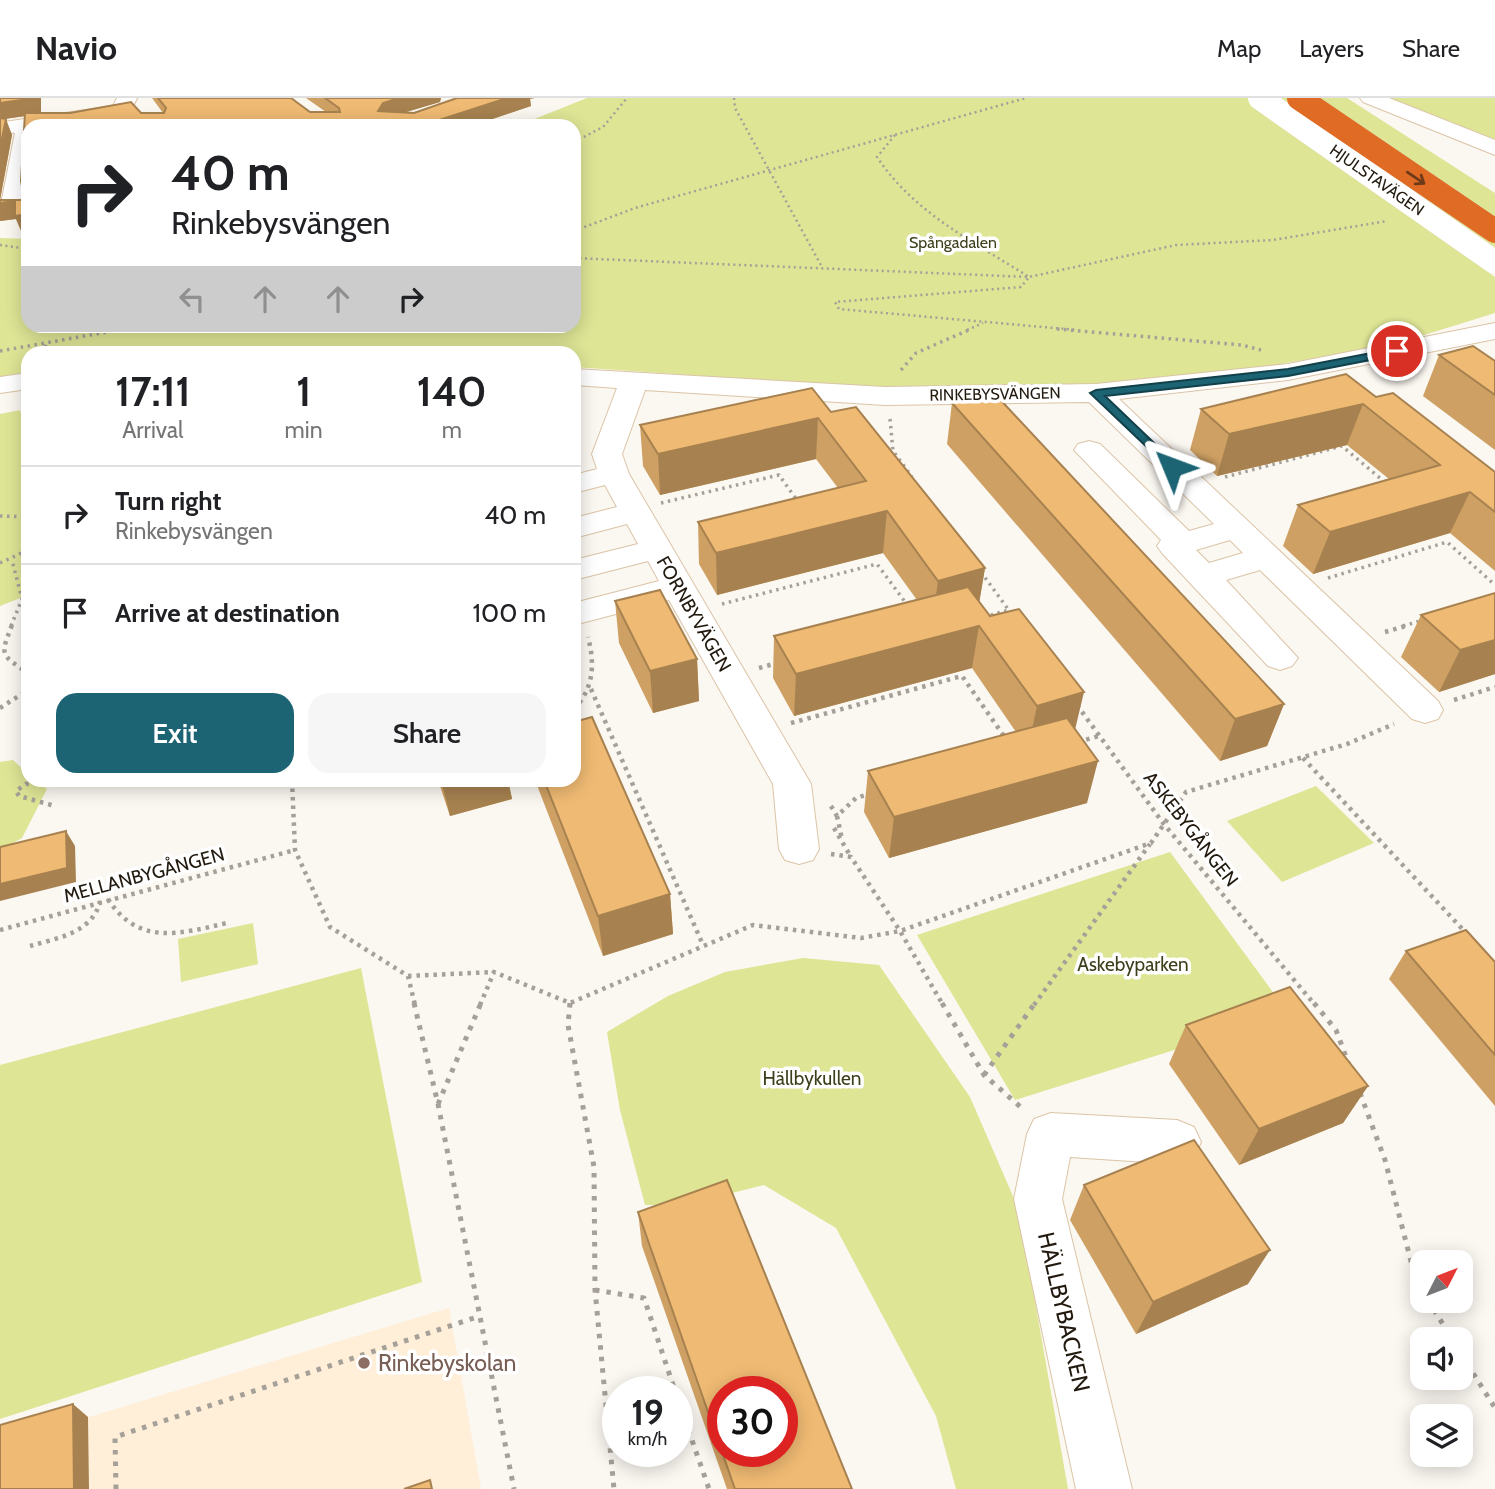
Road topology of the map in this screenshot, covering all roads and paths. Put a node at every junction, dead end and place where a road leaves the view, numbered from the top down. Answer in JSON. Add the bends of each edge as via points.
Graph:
{"nodes":[{"id":1,"x":627,"y":98,"type":"edge"},
{"id":2,"x":734,"y":98,"type":"edge"},
{"id":3,"x":1026,"y":98,"type":"edge"},
{"id":4,"x":1260,"y":98,"type":"edge"},
{"id":5,"x":1299,"y":98,"type":"edge"},
{"id":6,"x":1327,"y":98,"type":"edge"},
{"id":7,"x":1370,"y":98,"type":"edge"},
{"id":8,"x":131,"y":105,"type":"edge"},
{"id":9,"x":81,"y":119,"type":"edge"},
{"id":10,"x":19,"y":127,"type":"edge"},
{"id":11,"x":895,"y":135,"type":"junction"},
{"id":12,"x":581,"y":138,"type":"edge"},
{"id":13,"x":1495,"y":148,"type":"edge"},
{"id":14,"x":770,"y":172,"type":"junction"},
{"id":15,"x":21,"y":208,"type":"edge"},
{"id":16,"x":1495,"y":209,"type":"edge"},
{"id":17,"x":1398,"y":220,"type":"dead end"},
{"id":18,"x":581,"y":228,"type":"edge"},
{"id":19,"x":1495,"y":231,"type":"edge"},
{"id":20,"x":0,"y":245,"type":"edge"},
{"id":21,"x":21,"y":247,"type":"edge"},
{"id":22,"x":581,"y":258,"type":"edge"},
{"id":23,"x":1494,"y":261,"type":"edge"},
{"id":24,"x":823,"y":268,"type":"junction"},
{"id":25,"x":1029,"y":276,"type":"junction"},
{"id":26,"x":984,"y":323,"type":"junction"},
{"id":27,"x":1495,"y":331,"type":"edge"},
{"id":28,"x":100,"y":333,"type":"edge"},
{"id":29,"x":46,"y":343,"type":"junction"},
{"id":30,"x":29,"y":346,"type":"edge"},
{"id":31,"x":45,"y":346,"type":"edge"},
{"id":32,"x":1424,"y":346,"type":"junction"},
{"id":33,"x":21,"y":347,"type":"edge"},
{"id":34,"x":0,"y":351,"type":"edge"},
{"id":35,"x":1267,"y":351,"type":"dead end"},
{"id":36,"x":1455,"y":368,"type":"edge"},
{"id":37,"x":900,"y":372,"type":"dead end"},
{"id":38,"x":581,"y":377,"type":"edge"},
{"id":39,"x":634,"y":381,"type":"junction"},
{"id":40,"x":21,"y":383,"type":"edge"},
{"id":41,"x":0,"y":385,"type":"edge"},
{"id":42,"x":1096,"y":393,"type":"junction"},
{"id":43,"x":888,"y":408,"type":"dead end"},
{"id":44,"x":1089,"y":450,"type":"dead end"},
{"id":45,"x":614,"y":474,"type":"junction"},
{"id":46,"x":581,"y":482,"type":"edge"},
{"id":47,"x":916,"y":482,"type":"edge"},
{"id":48,"x":1191,"y":485,"type":"junction"},
{"id":49,"x":1394,"y":489,"type":"edge"},
{"id":50,"x":805,"y":511,"type":"edge"},
{"id":51,"x":650,"y":513,"type":"junction"},
{"id":52,"x":0,"y":516,"type":"edge"},
{"id":53,"x":21,"y":517,"type":"edge"},
{"id":54,"x":581,"y":526,"type":"edge"},
{"id":55,"x":1235,"y":528,"type":"junction"},
{"id":56,"x":1183,"y":543,"type":"junction"},
{"id":57,"x":657,"y":550,"type":"junction"},
{"id":58,"x":21,"y":554,"type":"edge"},
{"id":59,"x":1265,"y":557,"type":"junction"},
{"id":60,"x":12,"y":560,"type":"junction"},
{"id":61,"x":0,"y":563,"type":"edge"},
{"id":62,"x":581,"y":568,"type":"edge"},
{"id":63,"x":977,"y":568,"type":"edge"},
{"id":64,"x":1203,"y":576,"type":"junction"},
{"id":65,"x":1495,"y":585,"type":"edge"},
{"id":66,"x":679,"y":587,"type":"junction"},
{"id":67,"x":1297,"y":587,"type":"junction"},
{"id":68,"x":21,"y":595,"type":"edge"},
{"id":69,"x":21,"y":602,"type":"edge"},
{"id":70,"x":715,"y":606,"type":"dead end"},
{"id":71,"x":1009,"y":610,"type":"junction"},
{"id":72,"x":581,"y":612,"type":"edge"},
{"id":73,"x":914,"y":614,"type":"edge"},
{"id":74,"x":1430,"y":618,"type":"edge"},
{"id":75,"x":971,"y":620,"type":"edge"},
{"id":76,"x":581,"y":621,"type":"edge"},
{"id":77,"x":1016,"y":621,"type":"edge"},
{"id":78,"x":1354,"y":642,"type":"junction"},
{"id":79,"x":1280,"y":658,"type":"dead end"},
{"id":80,"x":778,"y":662,"type":"edge"},
{"id":81,"x":21,"y":668,"type":"edge"},
{"id":82,"x":752,"y":669,"type":"dead end"},
{"id":83,"x":1495,"y":687,"type":"edge"},
{"id":84,"x":591,"y":689,"type":"junction"},
{"id":85,"x":21,"y":694,"type":"edge"},
{"id":86,"x":1069,"y":694,"type":"edge"},
{"id":87,"x":581,"y":701,"type":"edge"},
{"id":88,"x":0,"y":708,"type":"edge"},
{"id":89,"x":1425,"y":710,"type":"junction"},
{"id":90,"x":783,"y":725,"type":"dead end"},
{"id":91,"x":1100,"y":736,"type":"junction"},
{"id":92,"x":1007,"y":740,"type":"edge"},
{"id":93,"x":1076,"y":743,"type":"edge"},
{"id":94,"x":1303,"y":758,"type":"junction"},
{"id":95,"x":22,"y":787,"type":"edge"},
{"id":96,"x":293,"y":787,"type":"edge"},
{"id":97,"x":882,"y":790,"type":"edge"},
{"id":98,"x":830,"y":805,"type":"dead end"},
{"id":99,"x":55,"y":806,"type":"dead end"},
{"id":100,"x":837,"y":816,"type":"junction"},
{"id":101,"x":1163,"y":823,"type":"junction"},
{"id":102,"x":843,"y":843,"type":"dead end"},
{"id":103,"x":1151,"y":843,"type":"junction"},
{"id":104,"x":295,"y":849,"type":"junction"},
{"id":105,"x":799,"y":849,"type":"joint"},
{"id":106,"x":108,"y":899,"type":"junction"},
{"id":107,"x":100,"y":901,"type":"junction"},
{"id":108,"x":227,"y":923,"type":"dead end"},
{"id":109,"x":0,"y":930,"type":"edge"},
{"id":110,"x":900,"y":931,"type":"junction"},
{"id":111,"x":1477,"y":944,"type":"edge"},
{"id":112,"x":703,"y":945,"type":"junction"},
{"id":113,"x":30,"y":946,"type":"dead end"},
{"id":114,"x":494,"y":972,"type":"junction"},
{"id":115,"x":408,"y":976,"type":"junction"},
{"id":116,"x":570,"y":1003,"type":"junction"},
{"id":117,"x":1351,"y":1069,"type":"edge"},
{"id":118,"x":984,"y":1075,"type":"junction"},
{"id":119,"x":1356,"y":1082,"type":"edge"},
{"id":120,"x":438,"y":1104,"type":"junction"},
{"id":121,"x":1051,"y":1134,"type":"junction"},
{"id":122,"x":1177,"y":1142,"type":"dead end"},
{"id":123,"x":1410,"y":1258,"type":"edge"},
{"id":124,"x":595,"y":1290,"type":"junction"},
{"id":125,"x":480,"y":1316,"type":"junction"},
{"id":126,"x":1473,"y":1373,"type":"edge"},
{"id":127,"x":670,"y":1376,"type":"edge"},
{"id":128,"x":1495,"y":1408,"type":"edge"},
{"id":129,"x":693,"y":1443,"type":"edge"},
{"id":130,"x":116,"y":1489,"type":"edge"},
{"id":131,"x":514,"y":1489,"type":"edge"},
{"id":132,"x":614,"y":1489,"type":"edge"},
{"id":133,"x":709,"y":1489,"type":"edge"},
{"id":134,"x":1104,"y":1489,"type":"edge"}],
"edges":[{"from":1,"to":12,"type":"path","via":[[603,127]]},
{"from":2,"to":14,"type":"path"},
{"from":3,"to":11,"type":"path"},
{"from":4,"to":23,"type":"street","name":"HJULSTAVÄGEN","bridge":true},
{"from":5,"to":19,"type":"highway","one_way":true,"bridge":true},
{"from":6,"to":16,"type":"highway"},
{"from":7,"to":13,"type":"street"},
{"from":8,"to":9,"type":"street"},
{"from":10,"to":15,"type":"street","via":[[12,209]]},
{"from":11,"to":14,"type":"path"},
{"from":11,"to":25,"type":"path","via":[[877,157],[888,178],[918,204]]},
{"from":14,"to":18,"type":"path","via":[[635,208]]},
{"from":14,"to":24,"type":"path"},
{"from":17,"to":25,"type":"path","via":[[1273,240],[1176,245]]},
{"from":20,"to":21,"type":"path"},
{"from":22,"to":24,"type":"path"},
{"from":24,"to":25,"type":"path"},
{"from":25,"to":26,"type":"path","via":[[1021,287],[835,302],[839,309]]},
{"from":26,"to":35,"type":"path","via":[[1242,345]]},
{"from":26,"to":37,"type":"path","via":[[916,353]]},
{"from":27,"to":32,"type":"street","name":"RINKEBYSVÄNGEN"},
{"from":28,"to":29,"type":"path"},
{"from":29,"to":30,"type":"path"},
{"from":29,"to":31,"type":"path"},
{"from":32,"to":36,"type":"street"},
{"from":32,"to":42,"type":"street","name":"RINKEBYSVÄNGEN","via":[[1288,372]]},
{"from":33,"to":34,"type":"path"},
{"from":38,"to":39,"type":"street","name":"RINKEBYSVÄNGEN"},
{"from":39,"to":42,"type":"street","name":"RINKEBYSVÄNGEN","via":[[885,396]]},
{"from":39,"to":45,"type":"street","name":"FORNBYVÄGEN","via":[[607,454]]},
{"from":40,"to":41,"type":"street"},
{"from":42,"to":48,"type":"street"},
{"from":43,"to":47,"type":"path","via":[[893,451]]},
{"from":44,"to":56,"type":"street"},
{"from":45,"to":46,"type":"street"},
{"from":45,"to":51,"type":"street","name":"FORNBYVÄGEN"},
{"from":48,"to":49,"type":"path","via":[[1342,446]]},
{"from":48,"to":55,"type":"street"},
{"from":50,"to":51,"type":"path","via":[[779,475],[657,504]]},
{"from":51,"to":54,"type":"street"},
{"from":51,"to":57,"type":"street","name":"FORNBYVÄGEN"},
{"from":52,"to":53,"type":"path"},
{"from":55,"to":56,"type":"street"},
{"from":55,"to":59,"type":"street"},
{"from":56,"to":64,"type":"street","via":[[1173,546]]},
{"from":57,"to":62,"type":"street"},
{"from":57,"to":66,"type":"street","name":"FORNBYVÄGEN"},
{"from":58,"to":60,"type":"path"},
{"from":59,"to":64,"type":"street"},
{"from":59,"to":67,"type":"street"},
{"from":60,"to":61,"type":"path"},
{"from":60,"to":68,"type":"path"},
{"from":63,"to":71,"type":"path"},
{"from":64,"to":79,"type":"street"},
{"from":65,"to":67,"type":"path","via":[[1447,542]]},
{"from":66,"to":72,"type":"street"},
{"from":66,"to":105,"type":"street","name":"FORNBYVÄGEN","via":[[792,784]]},
{"from":67,"to":78,"type":"street"},
{"from":69,"to":81,"type":"path","via":[[2,651]]},
{"from":70,"to":73,"type":"path","via":[[877,564]]},
{"from":71,"to":75,"type":"path"},
{"from":71,"to":77,"type":"path"},
{"from":74,"to":78,"type":"path"},
{"from":76,"to":84,"type":"path","via":[[594,656]]},
{"from":78,"to":89,"type":"street"},
{"from":80,"to":82,"type":"path"},
{"from":83,"to":89,"type":"path"},
{"from":84,"to":87,"type":"path"},
{"from":84,"to":112,"type":"path"},
{"from":85,"to":88,"type":"path"},
{"from":86,"to":91,"type":"path","name":"ASKEBYGÅNGEN"},
{"from":89,"to":94,"type":"path"},
{"from":90,"to":92,"type":"path","via":[[962,676]]},
{"from":91,"to":93,"type":"path"},
{"from":91,"to":101,"type":"path","name":"ASKEBYGÅNGEN"},
{"from":94,"to":101,"type":"path","via":[[1186,792]]},
{"from":94,"to":111,"type":"path"},
{"from":95,"to":99,"type":"path","via":[[16,791],[19,796]]},
{"from":96,"to":104,"type":"path"},
{"from":97,"to":100,"type":"path","via":[[856,798]]},
{"from":98,"to":100,"type":"path"},
{"from":100,"to":102,"type":"path"},
{"from":101,"to":103,"type":"path"},
{"from":101,"to":117,"type":"path","name":"ASKEBYGÅNGEN","via":[[1336,1030]]},
{"from":103,"to":110,"type":"path"},
{"from":103,"to":118,"type":"path"},
{"from":104,"to":106,"type":"path","name":"MELLANBYGÅNGEN"},
{"from":104,"to":115,"type":"path","via":[[330,928]]},
{"from":105,"to":110,"type":"path","via":[[851,857]]},
{"from":106,"to":107,"type":"path","name":"MELLANBYGÅNGEN"},
{"from":106,"to":108,"type":"path","via":[[122,919],[138,928],[180,933]]},
{"from":107,"to":109,"type":"path","name":"MELLANBYGÅNGEN"},
{"from":107,"to":113,"type":"path","via":[[100,912],[80,929]]},
{"from":110,"to":112,"type":"path","via":[[861,938],[753,925]]},
{"from":110,"to":118,"type":"path"},
{"from":112,"to":116,"type":"path"},
{"from":114,"to":115,"type":"path"},
{"from":114,"to":116,"type":"path"},
{"from":114,"to":120,"type":"path"},
{"from":115,"to":120,"type":"path"},
{"from":116,"to":124,"type":"path","via":[[568,1025],[594,1167]]},
{"from":118,"to":121,"type":"path"},
{"from":119,"to":123,"type":"path","via":[[1385,1160]]},
{"from":120,"to":125,"type":"path"},
{"from":121,"to":122,"type":"street"},
{"from":121,"to":134,"type":"street","name":"HÄLLBYBACKEN","via":[[1038,1199]]},
{"from":124,"to":127,"type":"path","via":[[644,1298]]},
{"from":124,"to":132,"type":"path"},
{"from":125,"to":130,"type":"path","via":[[115,1437]]},
{"from":125,"to":131,"type":"path"},
{"from":126,"to":128,"type":"path"},
{"from":129,"to":133,"type":"path"}]}
